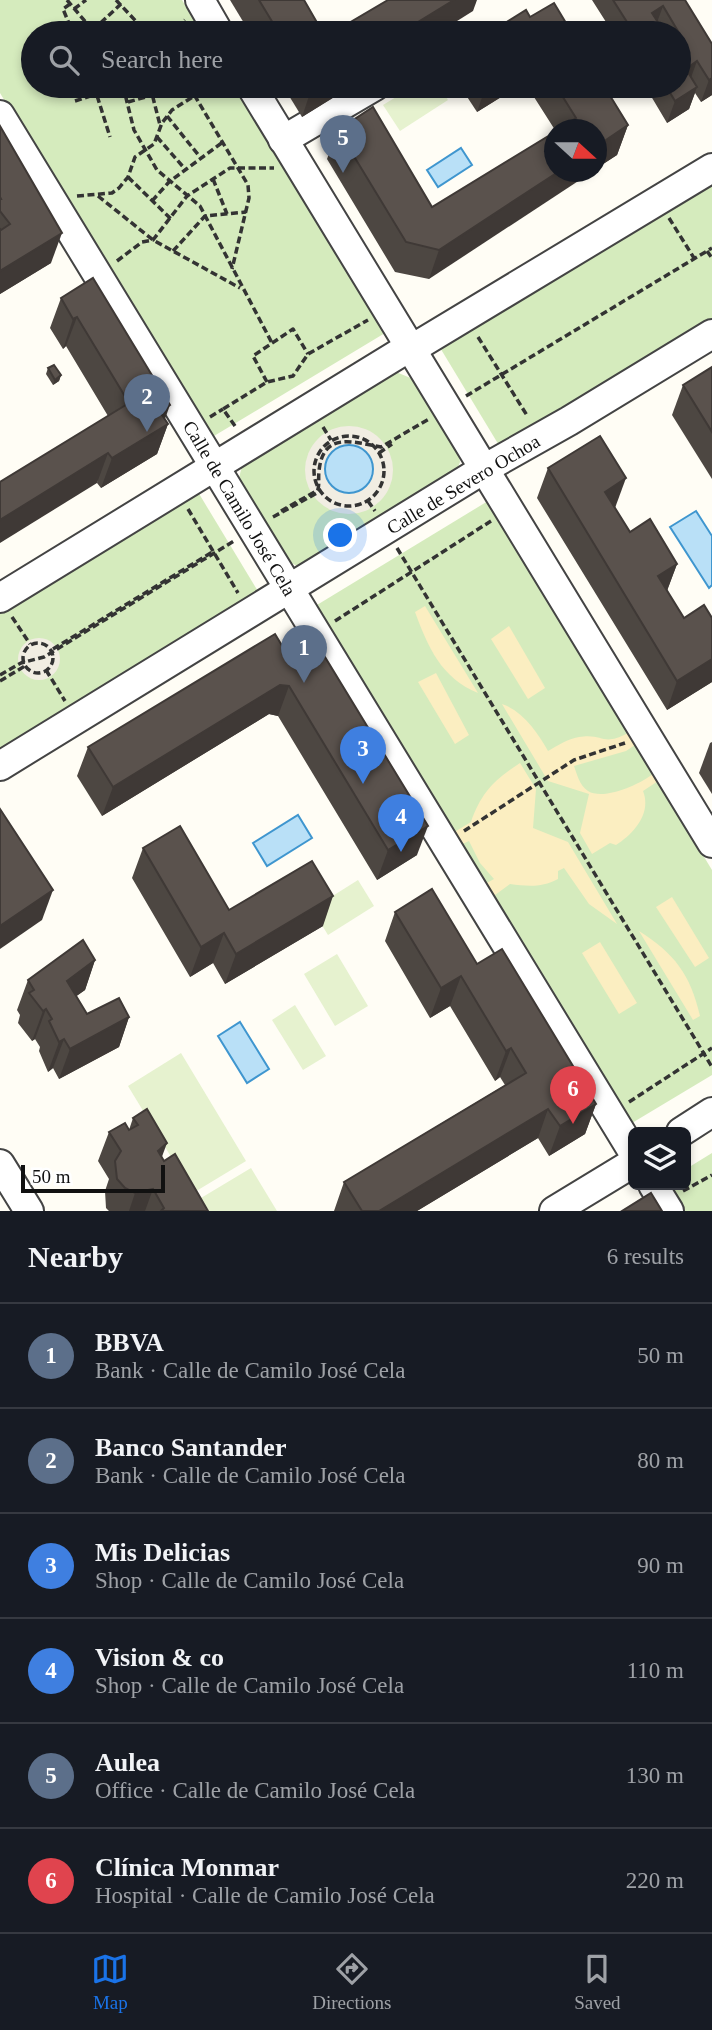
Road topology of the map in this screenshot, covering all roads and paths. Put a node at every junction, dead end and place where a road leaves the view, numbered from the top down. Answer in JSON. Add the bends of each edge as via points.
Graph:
{"nodes":[{"id":1,"x":86,"y":0,"type":"edge"},
{"id":2,"x":116,"y":0,"type":"edge"},
{"id":3,"x":69,"y":2,"type":"edge"},
{"id":4,"x":202,"y":3,"type":"edge"},
{"id":5,"x":121,"y":4,"type":"junction"},
{"id":6,"x":75,"y":9,"type":"junction"},
{"id":7,"x":68,"y":21,"type":"edge"},
{"id":8,"x":85,"y":21,"type":"edge"},
{"id":9,"x":105,"y":21,"type":"edge"},
{"id":10,"x":137,"y":21,"type":"edge"},
{"id":11,"x":183,"y":21,"type":"edge"},
{"id":12,"x":212,"y":21,"type":"edge"},
{"id":13,"x":84,"y":98,"type":"edge"},
{"id":14,"x":97,"y":98,"type":"edge"},
{"id":15,"x":126,"y":98,"type":"edge"},
{"id":16,"x":143,"y":98,"type":"edge"},
{"id":17,"x":154,"y":98,"type":"edge"},
{"id":18,"x":191,"y":98,"type":"edge"},
{"id":19,"x":197,"y":98,"type":"edge"},
{"id":20,"x":258,"y":98,"type":"edge"},
{"id":21,"x":358,"y":98,"type":"edge"},
{"id":22,"x":75,"y":101,"type":"dead end"},
{"id":23,"x":127,"y":103,"type":"junction"},
{"id":24,"x":0,"y":114,"type":"edge"},
{"id":25,"x":167,"y":116,"type":"junction"},
{"id":26,"x":161,"y":127,"type":"junction"},
{"id":27,"x":157,"y":136,"type":"junction"},
{"id":28,"x":110,"y":137,"type":"dead end"},
{"id":29,"x":223,"y":142,"type":"junction"},
{"id":30,"x":288,"y":148,"type":"junction"},
{"id":31,"x":146,"y":150,"type":"junction"},
{"id":32,"x":200,"y":157,"type":"junction"},
{"id":33,"x":237,"y":165,"type":"junction"},
{"id":34,"x":712,"y":168,"type":"edge"},
{"id":35,"x":185,"y":169,"type":"junction"},
{"id":36,"x":128,"y":177,"type":"junction"},
{"id":37,"x":213,"y":179,"type":"junction"},
{"id":38,"x":169,"y":182,"type":"junction"},
{"id":39,"x":98,"y":195,"type":"junction"},
{"id":40,"x":187,"y":196,"type":"junction"},
{"id":41,"x":152,"y":201,"type":"junction"},
{"id":42,"x":658,"y":201,"type":"junction"},
{"id":43,"x":56,"y":206,"type":"junction"},
{"id":44,"x":246,"y":212,"type":"junction"},
{"id":45,"x":227,"y":214,"type":"junction"},
{"id":46,"x":205,"y":216,"type":"junction"},
{"id":47,"x":171,"y":219,"type":"junction"},
{"id":48,"x":153,"y":240,"type":"junction"},
{"id":49,"x":710,"y":249,"type":"edge"},
{"id":50,"x":173,"y":251,"type":"junction"},
{"id":51,"x":694,"y":258,"type":"junction"},
{"id":52,"x":712,"y":258,"type":"edge"},
{"id":53,"x":96,"y":271,"type":"junction"},
{"id":54,"x":232,"y":271,"type":"junction"},
{"id":55,"x":242,"y":289,"type":"junction"},
{"id":56,"x":386,"y":310,"type":"junction"},
{"id":57,"x":466,"y":317,"type":"junction"},
{"id":58,"x":712,"y":334,"type":"edge"},
{"id":59,"x":272,"y":342,"type":"junction"},
{"id":60,"x":408,"y":348,"type":"junction"},
{"id":61,"x":308,"y":354,"type":"junction"},
{"id":62,"x":502,"y":374,"type":"junction"},
{"id":63,"x":267,"y":382,"type":"junction"},
{"id":64,"x":446,"y":408,"type":"junction"},
{"id":65,"x":223,"y":409,"type":"junction"},
{"id":66,"x":205,"y":421,"type":"dead end"},
{"id":67,"x":235,"y":426,"type":"dead end"},
{"id":68,"x":540,"y":437,"type":"junction"},
{"id":69,"x":372,"y":445,"type":"junction"},
{"id":70,"x":379,"y":453,"type":"junction"},
{"id":71,"x":215,"y":466,"type":"junction"},
{"id":72,"x":484,"y":469,"type":"junction"},
{"id":73,"x":176,"y":489,"type":"junction"},
{"id":74,"x":318,"y":490,"type":"junction"},
{"id":75,"x":369,"y":501,"type":"junction"},
{"id":76,"x":508,"y":509,"type":"junction"},
{"id":77,"x":252,"y":529,"type":"junction"},
{"id":78,"x":386,"y":530,"type":"junction"},
{"id":79,"x":214,"y":553,"type":"junction"},
{"id":80,"x":413,"y":573,"type":"junction"},
{"id":81,"x":290,"y":591,"type":"junction"},
{"id":82,"x":4,"y":604,"type":"edge"},
{"id":83,"x":251,"y":614,"type":"junction"},
{"id":84,"x":316,"y":633,"type":"junction"},
{"id":85,"x":30,"y":644,"type":"junction"},
{"id":86,"x":51,"y":652,"type":"junction"},
{"id":87,"x":24,"y":664,"type":"junction"},
{"id":88,"x":46,"y":670,"type":"junction"},
{"id":89,"x":0,"y":678,"type":"edge"},
{"id":90,"x":77,"y":720,"type":"junction"},
{"id":91,"x":644,"y":732,"type":"junction"},
{"id":92,"x":0,"y":766,"type":"edge"},
{"id":93,"x":539,"y":782,"type":"junction"},
{"id":94,"x":445,"y":844,"type":"junction"},
{"id":95,"x":712,"y":844,"type":"edge"},
{"id":96,"x":712,"y":1048,"type":"edge"},
{"id":97,"x":704,"y":1053,"type":"junction"},
{"id":98,"x":712,"y":1067,"type":"edge"},
{"id":99,"x":712,"y":1112,"type":"edge"},
{"id":100,"x":610,"y":1114,"type":"junction"},
{"id":101,"x":689,"y":1127,"type":"edge"},
{"id":102,"x":628,"y":1144,"type":"edge"},
{"id":103,"x":0,"y":1164,"type":"edge"},
{"id":104,"x":628,"y":1166,"type":"edge"},
{"id":105,"x":712,"y":1175,"type":"edge"},
{"id":106,"x":662,"y":1199,"type":"edge"},
{"id":107,"x":29,"y":1211,"type":"edge"},
{"id":108,"x":554,"y":1211,"type":"edge"}],
"edges":[{"from":1,"to":6,"type":"path"},
{"from":2,"to":5,"type":"path"},
{"from":3,"to":6,"type":"path"},
{"from":3,"to":7,"type":"path","via":[[63,9]]},
{"from":4,"to":11,"type":"path"},
{"from":4,"to":12,"type":"street"},
{"from":5,"to":9,"type":"path"},
{"from":5,"to":10,"type":"path"},
{"from":6,"to":8,"type":"path"},
{"from":13,"to":22,"type":"path"},
{"from":14,"to":28,"type":"path"},
{"from":15,"to":23,"type":"path"},
{"from":16,"to":23,"type":"path"},
{"from":17,"to":26,"type":"path"},
{"from":18,"to":25,"type":"path"},
{"from":19,"to":29,"type":"path"},
{"from":20,"to":30,"type":"street"},
{"from":21,"to":30,"type":"street"},
{"from":23,"to":31,"type":"path","via":[[134,130]]},
{"from":24,"to":43,"type":"street","name":"Calle de Camilo José Cela"},
{"from":25,"to":26,"type":"path"},
{"from":25,"to":32,"type":"path"},
{"from":26,"to":27,"type":"path"},
{"from":27,"to":31,"type":"path"},
{"from":27,"to":35,"type":"path"},
{"from":29,"to":32,"type":"path"},
{"from":29,"to":33,"type":"path"},
{"from":30,"to":33,"type":"path","via":[[271,169]]},
{"from":30,"to":56,"type":"street"},
{"from":31,"to":36,"type":"path","via":[[135,158]]},
{"from":31,"to":38,"type":"path"},
{"from":32,"to":35,"type":"path"},
{"from":33,"to":37,"type":"path"},
{"from":33,"to":44,"type":"path","via":[[248,185]]},
{"from":34,"to":42,"type":"street"},
{"from":35,"to":38,"type":"path"},
{"from":36,"to":39,"type":"path","via":[[112,193]]},
{"from":36,"to":41,"type":"path"},
{"from":37,"to":40,"type":"path"},
{"from":37,"to":45,"type":"path"},
{"from":38,"to":40,"type":"path"},
{"from":38,"to":41,"type":"path"},
{"from":39,"to":43,"type":"path","via":[[74,197]]},
{"from":39,"to":48,"type":"path"},
{"from":40,"to":46,"type":"path"},
{"from":40,"to":47,"type":"path"},
{"from":41,"to":47,"type":"path"},
{"from":42,"to":51,"type":"path"},
{"from":42,"to":57,"type":"street"},
{"from":43,"to":53,"type":"street","name":"Calle de Camilo José Cela"},
{"from":44,"to":45,"type":"path"},
{"from":44,"to":54,"type":"path"},
{"from":45,"to":46,"type":"path"},
{"from":46,"to":50,"type":"path"},
{"from":46,"to":54,"type":"path"},
{"from":47,"to":48,"type":"path"},
{"from":48,"to":50,"type":"path"},
{"from":48,"to":53,"type":"path"},
{"from":49,"to":51,"type":"path"},
{"from":49,"to":52,"type":"path"},
{"from":50,"to":55,"type":"path"},
{"from":51,"to":62,"type":"path"},
{"from":53,"to":71,"type":"street","name":"Calle de Camilo José Cela"},
{"from":54,"to":55,"type":"path"},
{"from":55,"to":59,"type":"path"},
{"from":56,"to":60,"type":"street"},
{"from":56,"to":61,"type":"path"},
{"from":57,"to":60,"type":"street"},
{"from":57,"to":62,"type":"path"},
{"from":58,"to":68,"type":"street","name":"Calle de Severo Ochoa"},
{"from":59,"to":61,"type":"path","via":[[293,329]]},
{"from":59,"to":63,"type":"path","via":[[253,356]]},
{"from":60,"to":64,"type":"street"},
{"from":60,"to":71,"type":"street"},
{"from":61,"to":63,"type":"path","via":[[293,376]]},
{"from":62,"to":64,"type":"path"},
{"from":62,"to":68,"type":"path"},
{"from":63,"to":65,"type":"path"},
{"from":64,"to":69,"type":"path","via":[[381,447]]},
{"from":64,"to":70,"type":"path"},
{"from":64,"to":72,"type":"street"},
{"from":65,"to":66,"type":"path"},
{"from":65,"to":67,"type":"path"},
{"from":68,"to":72,"type":"street","name":"Calle de Severo Ochoa"},
{"from":69,"to":70,"type":"path"},
{"from":69,"to":74,"type":"path","via":[[358,437],[331,440],[314,462]]},
{"from":70,"to":75,"type":"path","via":[[383,479]]},
{"from":71,"to":73,"type":"street"},
{"from":71,"to":77,"type":"street","name":"Calle de Camilo José Cela"},
{"from":72,"to":76,"type":"street"},
{"from":72,"to":78,"type":"street","name":"Calle de Severo Ochoa"},
{"from":73,"to":79,"type":"path"},
{"from":73,"to":82,"type":"street"},
{"from":74,"to":75,"type":"path","via":[[341,506]]},
{"from":74,"to":77,"type":"path"},
{"from":75,"to":78,"type":"path"},
{"from":76,"to":80,"type":"path"},
{"from":76,"to":91,"type":"street"},
{"from":77,"to":79,"type":"path"},
{"from":77,"to":81,"type":"street","name":"Calle de Camilo José Cela"},
{"from":78,"to":80,"type":"path"},
{"from":78,"to":81,"type":"street","name":"Calle de Severo Ochoa"},
{"from":79,"to":83,"type":"path"},
{"from":79,"to":86,"type":"path"},
{"from":80,"to":84,"type":"path"},
{"from":80,"to":93,"type":"path"},
{"from":81,"to":83,"type":"street","name":"Calle de Severo Ochoa"},
{"from":81,"to":84,"type":"street","name":"Calle de Camilo José Cela"},
{"from":82,"to":85,"type":"path"},
{"from":83,"to":90,"type":"street","name":"Calle de Severo Ochoa"},
{"from":84,"to":94,"type":"street","name":"Calle de Camilo José Cela"},
{"from":85,"to":86,"type":"path","via":[[46,644]]},
{"from":85,"to":87,"type":"path","via":[[24,650]]},
{"from":86,"to":87,"type":"path"},
{"from":86,"to":88,"type":"path"},
{"from":87,"to":88,"type":"path","via":[[38,673]]},
{"from":87,"to":89,"type":"path"},
{"from":88,"to":90,"type":"path"},
{"from":90,"to":92,"type":"street","name":"Calle de Severo Ochoa"},
{"from":91,"to":93,"type":"path","via":[[615,749],[574,760]]},
{"from":91,"to":95,"type":"street"},
{"from":93,"to":94,"type":"path"},
{"from":93,"to":97,"type":"path"},
{"from":94,"to":100,"type":"street","name":"Calle de Camilo José Cela"},
{"from":96,"to":97,"type":"path"},
{"from":97,"to":98,"type":"path"},
{"from":97,"to":100,"type":"path"},
{"from":99,"to":101,"type":"street"},
{"from":100,"to":102,"type":"street","name":"Calle de Camilo José Cela"},
{"from":103,"to":107,"type":"street"},
{"from":104,"to":108,"type":"street"},
{"from":105,"to":106,"type":"path"}]}
